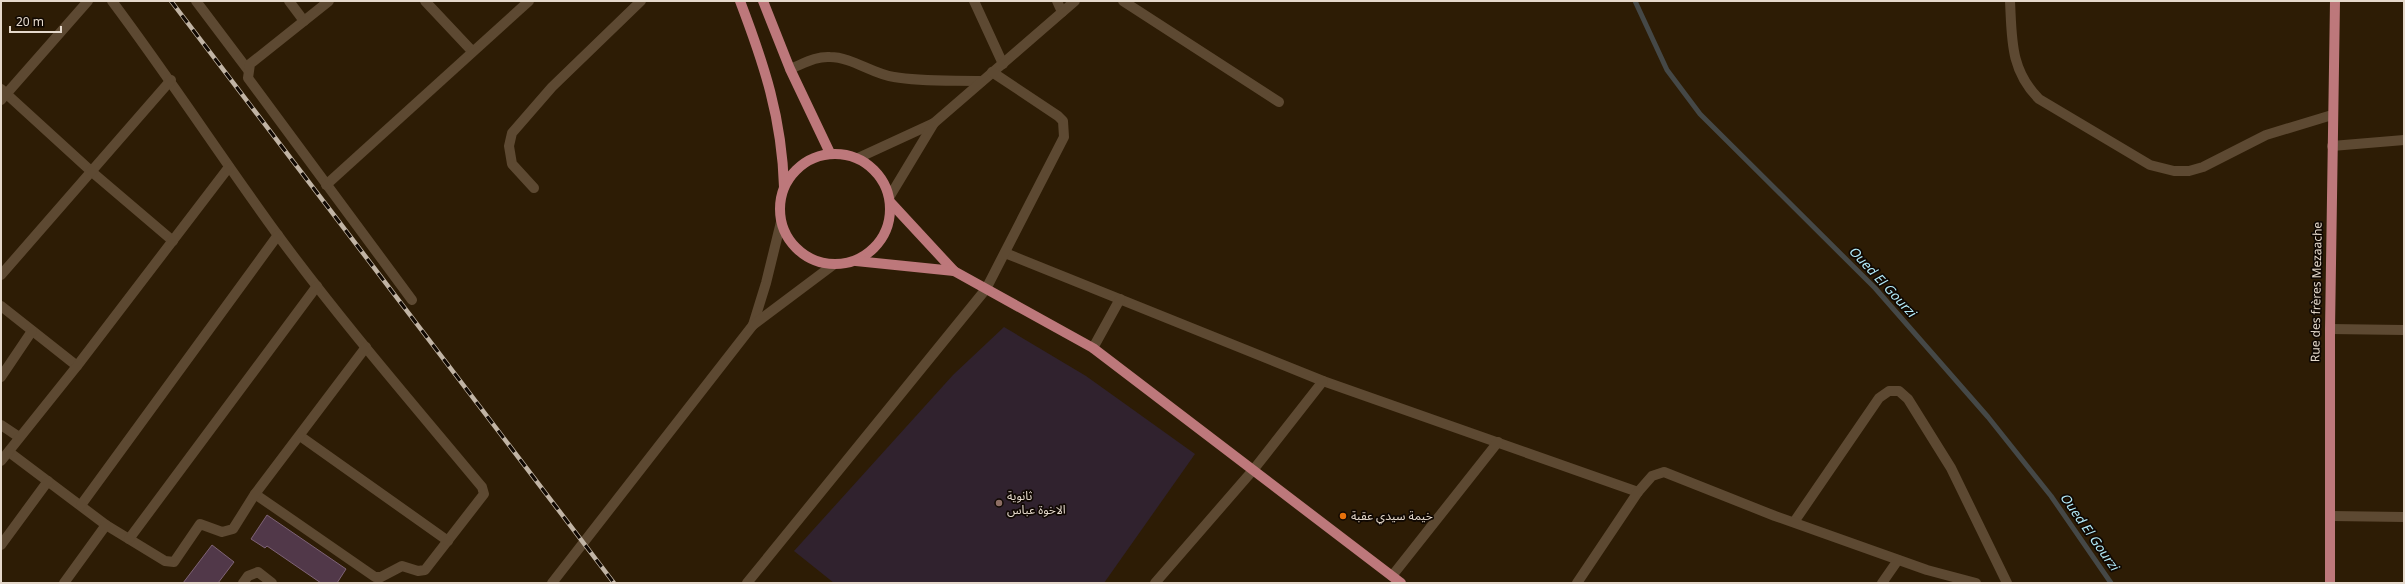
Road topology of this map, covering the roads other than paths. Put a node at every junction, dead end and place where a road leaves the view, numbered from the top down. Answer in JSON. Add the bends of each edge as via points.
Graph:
{"nodes":[{"id":1,"x":88,"y":1,"type":"edge"},
{"id":2,"x":112,"y":1,"type":"edge"},
{"id":3,"x":196,"y":1,"type":"edge"},
{"id":4,"x":289,"y":1,"type":"edge"},
{"id":5,"x":329,"y":1,"type":"edge"},
{"id":6,"x":425,"y":1,"type":"edge"},
{"id":7,"x":528,"y":1,"type":"edge"},
{"id":8,"x":642,"y":1,"type":"edge"},
{"id":9,"x":740,"y":1,"type":"edge"},
{"id":10,"x":763,"y":1,"type":"edge"},
{"id":11,"x":974,"y":1,"type":"edge"},
{"id":12,"x":1057,"y":1,"type":"edge"},
{"id":13,"x":1075,"y":1,"type":"edge"},
{"id":14,"x":1123,"y":1,"type":"edge"},
{"id":15,"x":2010,"y":1,"type":"edge"},
{"id":16,"x":2335,"y":1,"type":"edge"},
{"id":17,"x":1062,"y":12,"type":"junction"},
{"id":18,"x":304,"y":21,"type":"junction"},
{"id":19,"x":472,"y":51,"type":"junction"},
{"id":20,"x":1003,"y":64,"type":"junction"},
{"id":21,"x":790,"y":69,"type":"junction"},
{"id":22,"x":248,"y":70,"type":"junction"},
{"id":23,"x":992,"y":72,"type":"junction"},
{"id":24,"x":171,"y":80,"type":"junction"},
{"id":25,"x":982,"y":81,"type":"junction"},
{"id":26,"x":3,"y":94,"type":"edge"},
{"id":27,"x":1280,"y":102,"type":"dead end"},
{"id":28,"x":2332,"y":115,"type":"junction"},
{"id":29,"x":934,"y":123,"type":"junction"},
{"id":30,"x":2404,"y":140,"type":"edge"},
{"id":31,"x":2332,"y":146,"type":"junction"},
{"id":32,"x":830,"y":153,"type":"junction"},
{"id":33,"x":858,"y":158,"type":"junction"},
{"id":34,"x":230,"y":167,"type":"junction"},
{"id":35,"x":92,"y":172,"type":"junction"},
{"id":36,"x":326,"y":185,"type":"junction"},
{"id":37,"x":784,"y":187,"type":"junction"},
{"id":38,"x":534,"y":188,"type":"dead end"},
{"id":39,"x":890,"y":199,"type":"junction"},
{"id":40,"x":781,"y":222,"type":"junction"},
{"id":41,"x":278,"y":235,"type":"junction"},
{"id":42,"x":173,"y":241,"type":"junction"},
{"id":43,"x":1005,"y":252,"type":"junction"},
{"id":44,"x":856,"y":261,"type":"junction"},
{"id":45,"x":833,"y":265,"type":"junction"},
{"id":46,"x":954,"y":271,"type":"junction"},
{"id":47,"x":1,"y":275,"type":"edge"},
{"id":48,"x":317,"y":286,"type":"junction"},
{"id":49,"x":986,"y":289,"type":"junction"},
{"id":50,"x":1120,"y":299,"type":"junction"},
{"id":51,"x":412,"y":300,"type":"dead end"},
{"id":52,"x":1,"y":306,"type":"edge"},
{"id":53,"x":752,"y":325,"type":"junction"},
{"id":54,"x":2330,"y":329,"type":"junction"},
{"id":55,"x":2404,"y":330,"type":"edge"},
{"id":56,"x":32,"y":331,"type":"junction"},
{"id":57,"x":366,"y":347,"type":"junction"},
{"id":58,"x":1093,"y":348,"type":"junction"},
{"id":59,"x":77,"y":366,"type":"junction"},
{"id":60,"x":1,"y":377,"type":"edge"},
{"id":61,"x":1323,"y":381,"type":"junction"},
{"id":62,"x":1,"y":425,"type":"edge"},
{"id":63,"x":300,"y":436,"type":"junction"},
{"id":64,"x":19,"y":437,"type":"junction"},
{"id":65,"x":1498,"y":442,"type":"junction"},
{"id":66,"x":9,"y":452,"type":"junction"},
{"id":67,"x":1,"y":461,"type":"edge"},
{"id":68,"x":1254,"y":469,"type":"junction"},
{"id":69,"x":48,"y":481,"type":"junction"},
{"id":70,"x":1638,"y":492,"type":"junction"},
{"id":71,"x":255,"y":494,"type":"junction"},
{"id":72,"x":81,"y":505,"type":"junction"},
{"id":73,"x":2331,"y":516,"type":"junction"},
{"id":74,"x":2404,"y":517,"type":"edge"},
{"id":75,"x":1794,"y":522,"type":"junction"},
{"id":76,"x":106,"y":525,"type":"junction"},
{"id":77,"x":129,"y":539,"type":"junction"},
{"id":78,"x":448,"y":541,"type":"junction"},
{"id":79,"x":1,"y":545,"type":"edge"},
{"id":80,"x":1898,"y":560,"type":"junction"},
{"id":81,"x":1392,"y":576,"type":"junction"},
{"id":82,"x":64,"y":583,"type":"edge"},
{"id":83,"x":243,"y":583,"type":"edge"},
{"id":84,"x":272,"y":583,"type":"edge"},
{"id":85,"x":552,"y":583,"type":"edge"},
{"id":86,"x":747,"y":583,"type":"edge"},
{"id":87,"x":1155,"y":583,"type":"edge"},
{"id":88,"x":1401,"y":583,"type":"edge"},
{"id":89,"x":1577,"y":583,"type":"edge"},
{"id":90,"x":1882,"y":583,"type":"edge"},
{"id":91,"x":1976,"y":583,"type":"edge"},
{"id":92,"x":2008,"y":583,"type":"edge"},
{"id":93,"x":2330,"y":583,"type":"edge"}],
"edges":[{"from":1,"to":26,"type":"street"},
{"from":2,"to":24,"type":"street"},
{"from":3,"to":22,"type":"street"},
{"from":4,"to":18,"type":"street"},
{"from":5,"to":18,"type":"street"},
{"from":6,"to":19,"type":"street"},
{"from":7,"to":19,"type":"street"},
{"from":8,"to":38,"type":"street","via":[[552,87],[512,133],[509,146],[512,164]]},
{"from":9,"to":37,"type":"main road","via":[[762,60],[774,102],[781,144]]},
{"from":10,"to":21,"type":"main road"},
{"from":11,"to":20,"type":"street"},
{"from":12,"to":17,"type":"street"},
{"from":13,"to":17,"type":"street"},
{"from":14,"to":27,"type":"street"},
{"from":15,"to":28,"type":"street","via":[[2013,51],[2026,86],[2039,99],[2150,165],[2174,171],[2189,171],[2203,167],[2266,135]]},
{"from":16,"to":28,"type":"main road","name":"Rue des frères Mezaache"},
{"from":17,"to":20,"type":"street"},
{"from":18,"to":22,"type":"street","via":[[250,64]]},
{"from":19,"to":36,"type":"street"},
{"from":20,"to":23,"type":"street"},
{"from":21,"to":25,"type":"street","via":[[817,58],[830,57],[844,59],[892,77]]},
{"from":21,"to":32,"type":"main road"},
{"from":22,"to":36,"type":"street","via":[[248,78]]},
{"from":23,"to":25,"type":"street"},
{"from":23,"to":43,"type":"street","via":[[1058,116],[1065,129],[1064,137]]},
{"from":24,"to":34,"type":"street"},
{"from":24,"to":35,"type":"street"},
{"from":25,"to":29,"type":"street"},
{"from":26,"to":35,"type":"street"},
{"from":28,"to":31,"type":"main road","name":"Rue des frères Mezaache"},
{"from":29,"to":33,"type":"street"},
{"from":29,"to":39,"type":"street"},
{"from":30,"to":31,"type":"street"},
{"from":31,"to":54,"type":"main road","name":"Rue des frères Mezaache"},
{"from":32,"to":33,"type":"main road","via":[[844,153]]},
{"from":32,"to":37,"type":"main road","via":[[811,158],[795,170]]},
{"from":33,"to":39,"type":"main road","via":[[872,167],[883,180]]},
{"from":34,"to":41,"type":"street"},
{"from":34,"to":42,"type":"street"},
{"from":35,"to":42,"type":"street"},
{"from":35,"to":47,"type":"street"},
{"from":36,"to":51,"type":"street"},
{"from":37,"to":40,"type":"main road","via":[[780,204]]},
{"from":39,"to":44,"type":"main road","via":[[890,218],[879,244]]},
{"from":39,"to":46,"type":"main road"},
{"from":40,"to":45,"type":"main road","via":[[792,244],[810,259]]},
{"from":40,"to":53,"type":"street","via":[[766,283]]},
{"from":41,"to":48,"type":"street"},
{"from":41,"to":72,"type":"street"},
{"from":42,"to":59,"type":"street"},
{"from":43,"to":49,"type":"street"},
{"from":43,"to":50,"type":"street"},
{"from":44,"to":45,"type":"main road"},
{"from":44,"to":46,"type":"main road"},
{"from":45,"to":53,"type":"street"},
{"from":46,"to":49,"type":"main road"},
{"from":48,"to":57,"type":"street"},
{"from":48,"to":77,"type":"street"},
{"from":49,"to":58,"type":"main road"},
{"from":49,"to":86,"type":"street"},
{"from":50,"to":58,"type":"street"},
{"from":50,"to":61,"type":"street"},
{"from":52,"to":56,"type":"street"},
{"from":53,"to":85,"type":"street"},
{"from":54,"to":55,"type":"street"},
{"from":54,"to":73,"type":"main road","name":"Rue des frères Mezaache"},
{"from":56,"to":59,"type":"street"},
{"from":56,"to":60,"type":"street"},
{"from":57,"to":63,"type":"street"},
{"from":57,"to":78,"type":"street","via":[[483,490],[484,494]]},
{"from":58,"to":68,"type":"main road"},
{"from":59,"to":64,"type":"street"},
{"from":61,"to":65,"type":"street"},
{"from":61,"to":68,"type":"street"},
{"from":62,"to":64,"type":"street"},
{"from":63,"to":71,"type":"street"},
{"from":63,"to":78,"type":"street"},
{"from":64,"to":66,"type":"street"},
{"from":65,"to":70,"type":"street"},
{"from":65,"to":81,"type":"street"},
{"from":66,"to":67,"type":"street"},
{"from":66,"to":69,"type":"street"},
{"from":68,"to":81,"type":"main road"},
{"from":68,"to":87,"type":"street"},
{"from":69,"to":72,"type":"street"},
{"from":69,"to":79,"type":"street"},
{"from":70,"to":75,"type":"street","via":[[1652,476],[1670,473]]},
{"from":70,"to":89,"type":"street"},
{"from":71,"to":77,"type":"street","via":[[233,529],[222,532],[200,524],[174,562],[165,561]]},
{"from":71,"to":78,"type":"street","via":[[375,577],[381,577],[402,566],[418,571],[424,570]]},
{"from":72,"to":76,"type":"street"},
{"from":73,"to":74,"type":"street"},
{"from":73,"to":93,"type":"main road","name":"Rue des frères Mezaache"},
{"from":75,"to":80,"type":"street"},
{"from":75,"to":92,"type":"street","via":[[1879,398],[1889,391],[1899,391],[1908,399],[1951,468]]},
{"from":76,"to":77,"type":"street"},
{"from":76,"to":82,"type":"street"},
{"from":80,"to":90,"type":"street"},
{"from":80,"to":91,"type":"street"},
{"from":81,"to":88,"type":"main road"},
{"from":83,"to":84,"type":"street","via":[[248,576],[258,572]]}]}
